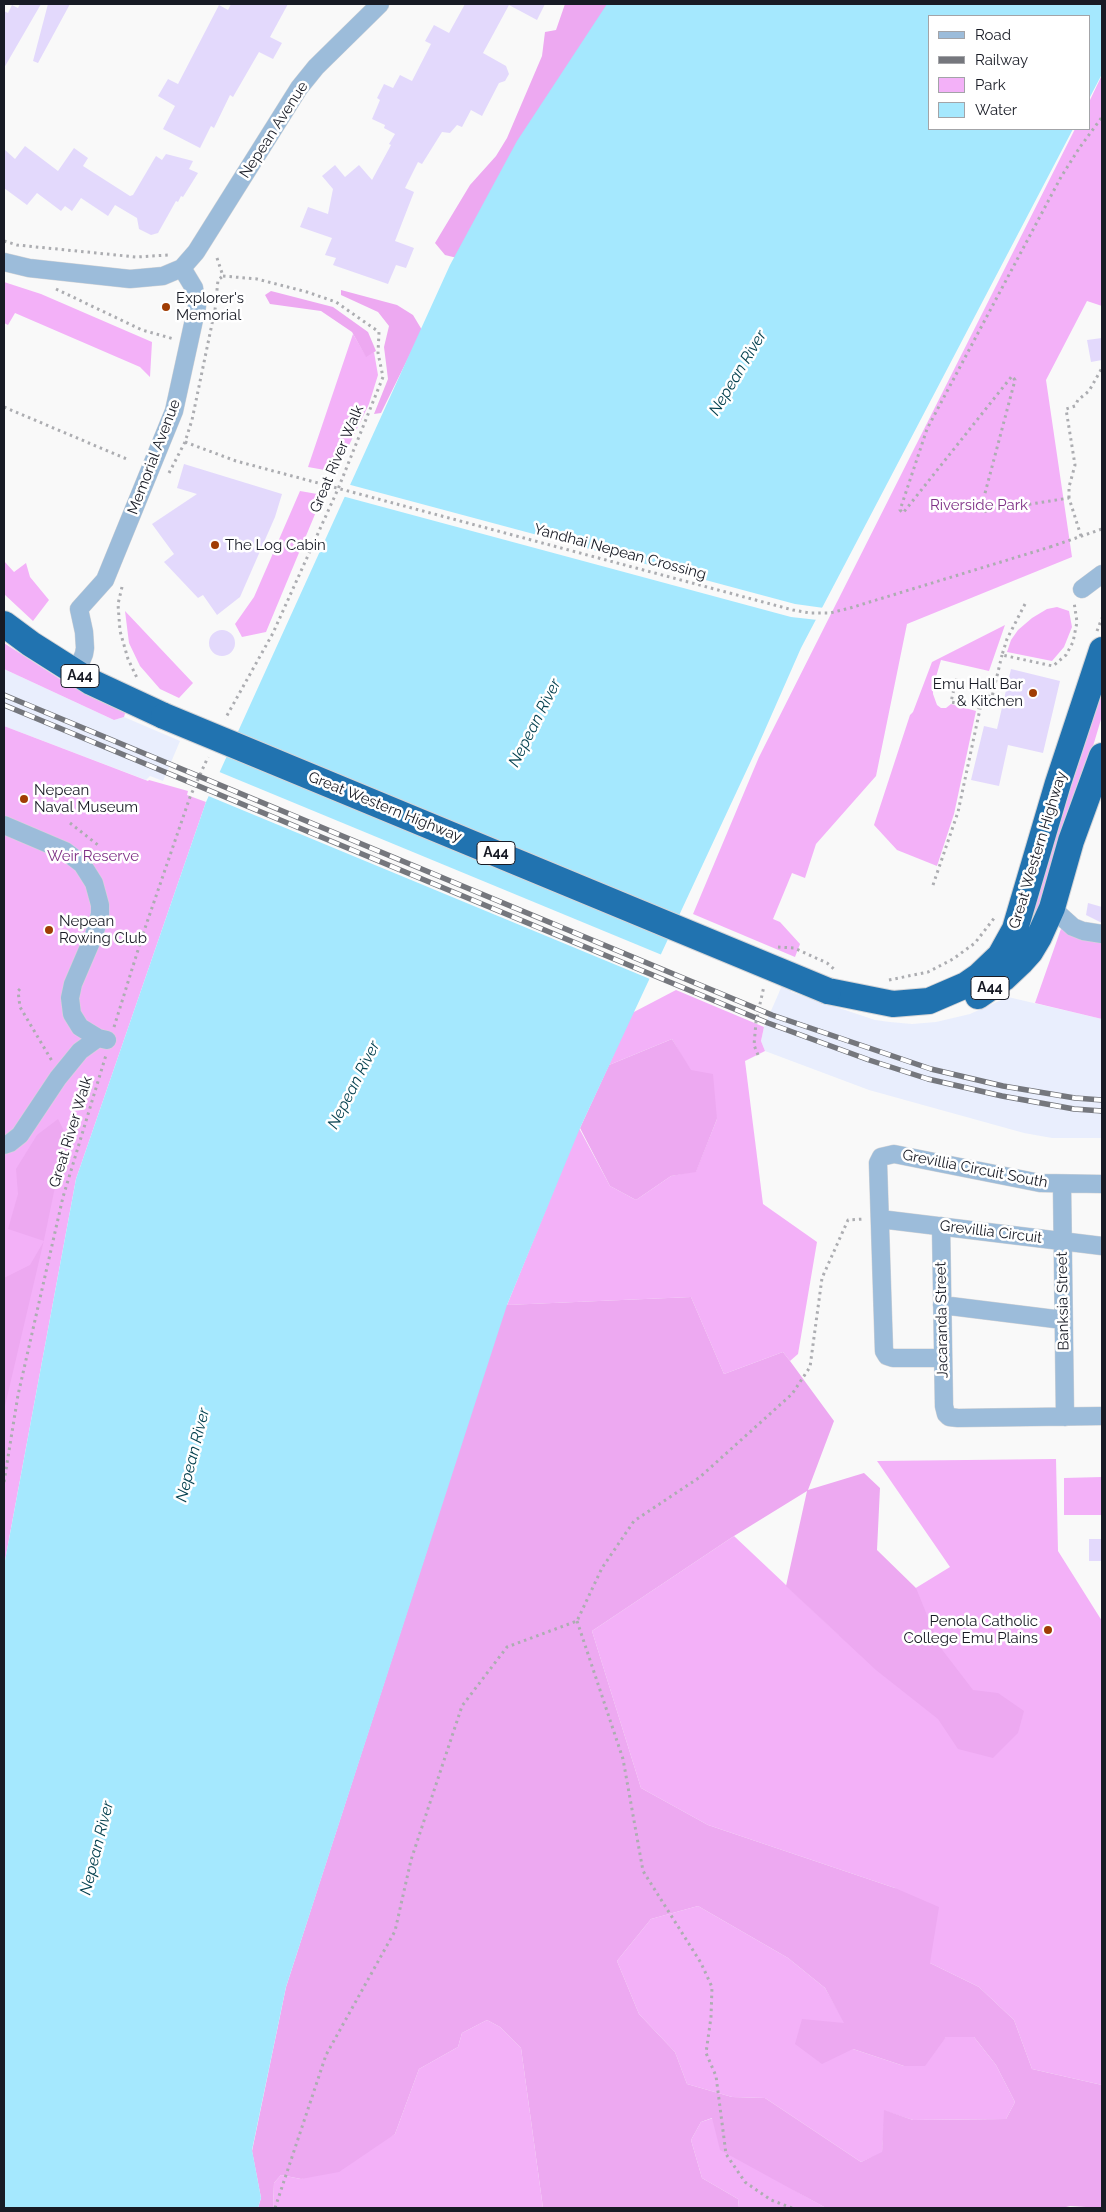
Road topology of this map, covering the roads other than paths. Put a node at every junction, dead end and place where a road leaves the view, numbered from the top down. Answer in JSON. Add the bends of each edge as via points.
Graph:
{"nodes":[{"id":1,"x":380,"y":4,"type":"edge"},
{"id":2,"x":4,"y":262,"type":"edge"},
{"id":3,"x":182,"y":268,"type":"junction"},
{"id":4,"x":1102,"y":574,"type":"edge"},
{"id":5,"x":1082,"y":589,"type":"road end"},
{"id":6,"x":4,"y":624,"type":"edge"},
{"id":7,"x":1099,"y":643,"type":"edge"},
{"id":8,"x":76,"y":674,"type":"junction"},
{"id":9,"x":1102,"y":756,"type":"edge"},
{"id":10,"x":4,"y":825,"type":"edge"},
{"id":11,"x":1052,"y":908,"type":"junction"},
{"id":12,"x":1102,"y":934,"type":"edge"},
{"id":13,"x":828,"y":991,"type":"junction"},
{"id":14,"x":4,"y":1145,"type":"edge"},
{"id":15,"x":1102,"y":1184,"type":"edge"},
{"id":16,"x":1062,"y":1185,"type":"junction"},
{"id":17,"x":880,"y":1219,"type":"junction"},
{"id":18,"x":941,"y":1226,"type":"junction"},
{"id":19,"x":1062,"y":1241,"type":"junction"},
{"id":20,"x":1102,"y":1246,"type":"edge"},
{"id":21,"x":942,"y":1306,"type":"junction"},
{"id":22,"x":1063,"y":1320,"type":"junction"},
{"id":23,"x":943,"y":1358,"type":"junction"},
{"id":24,"x":1102,"y":1416,"type":"edge"},
{"id":25,"x":1065,"y":1417,"type":"junction"}],
"edges":[{"from":1,"to":3,"type":"street","name":"Nepean Avenue","via":[[328,54],[299,88],[196,252]]},
{"from":2,"to":3,"type":"street","via":[[29,268],[140,279],[163,276]]},
{"from":3,"to":8,"type":"street","name":"Memorial Avenue","via":[[194,288],[197,306],[174,411],[105,580],[79,609],[85,648]]},
{"from":4,"to":5,"type":"street"},
{"from":6,"to":8,"type":"highway","number":"A44"},
{"from":7,"to":13,"type":"highway","name":"Great Western Highway","number":"A44","via":[[1015,929],[1000,956],[966,985],[929,1001],[893,1004]]},
{"from":8,"to":13,"type":"highway","name":"Great Western Highway","number":"A44","bridge":true,"via":[[164,716]]},
{"from":9,"to":11,"type":"highway","name":"Great Western Highway","number":"A44"},
{"from":10,"to":14,"type":"street","via":[[65,851],[82,864],[94,883],[100,914],[70,998],[72,1014],[80,1027],[104,1039],[80,1051],[20,1136]]},
{"from":11,"to":12,"type":"street","via":[[1073,927]]},
{"from":11,"to":13,"type":"highway","name":"Great Western Highway","number":"A44","via":[[1030,952],[1004,978],[967,1002],[926,1014],[895,1014],[837,1000]]},
{"from":15,"to":16,"type":"street","name":"Grevillia Circuit South"},
{"from":16,"to":17,"type":"street","name":"Grevillia Circuit South","via":[[1011,1178],[908,1156],[886,1155],[878,1163]]},
{"from":16,"to":19,"type":"street","name":"Banksia Street"},
{"from":17,"to":18,"type":"street","name":"Grevillia Circuit"},
{"from":17,"to":23,"type":"street","via":[[884,1351],[893,1358]]},
{"from":18,"to":19,"type":"street","name":"Grevillia Circuit"},
{"from":18,"to":21,"type":"street","name":"Jacaranda Street"},
{"from":19,"to":20,"type":"street","name":"Grevillia Circuit"},
{"from":19,"to":22,"type":"street","name":"Banksia Street"},
{"from":21,"to":22,"type":"street"},
{"from":21,"to":23,"type":"street","name":"Jacaranda Street"},
{"from":22,"to":25,"type":"street","name":"Banksia Street"},
{"from":23,"to":25,"type":"street","name":"Jacaranda Street","via":[[944,1406],[950,1417]]},
{"from":24,"to":25,"type":"street"}]}
